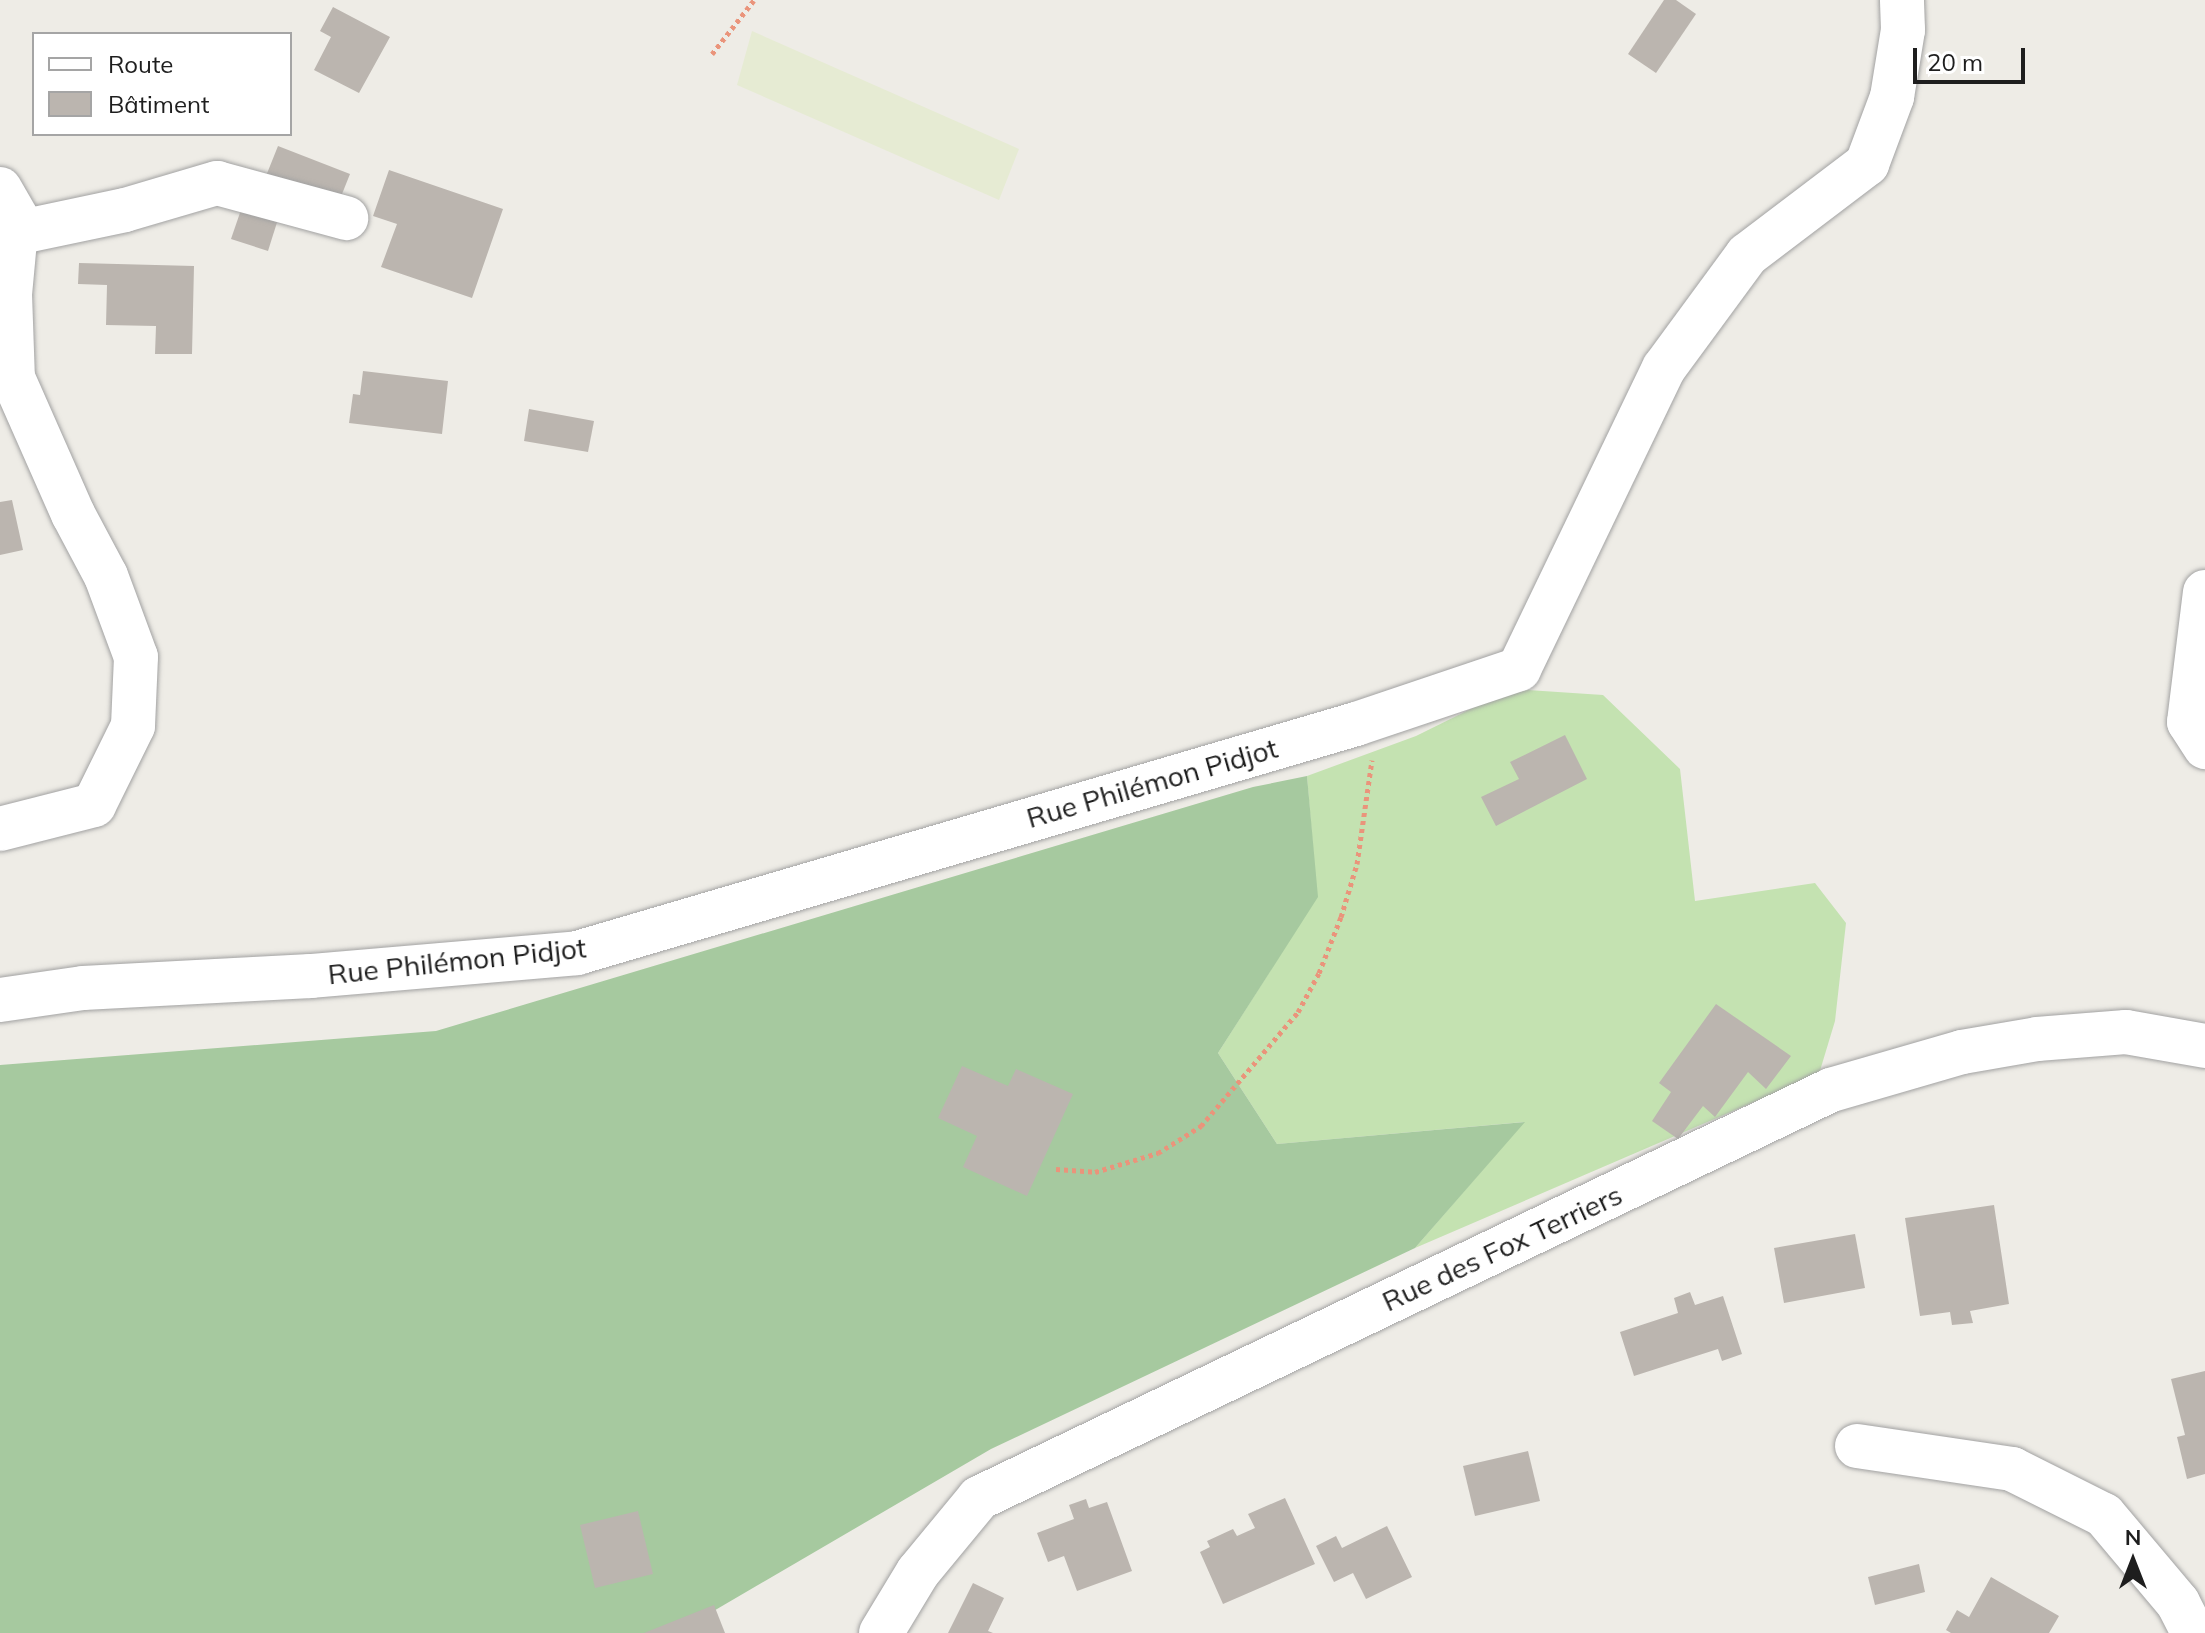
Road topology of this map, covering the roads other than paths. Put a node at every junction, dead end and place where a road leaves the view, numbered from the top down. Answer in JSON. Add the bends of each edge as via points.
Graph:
{"nodes":[{"id":1,"x":1902,"y":0,"type":"edge"},
{"id":2,"x":0,"y":189,"type":"edge"},
{"id":3,"x":346,"y":218,"type":"dead end"},
{"id":4,"x":16,"y":233,"type":"junction"},
{"id":5,"x":2205,"y":592,"type":"edge"},
{"id":6,"x":2205,"y":747,"type":"edge"},
{"id":7,"x":0,"y":829,"type":"edge"},
{"id":8,"x":0,"y":1000,"type":"edge"},
{"id":9,"x":2205,"y":1046,"type":"edge"},
{"id":10,"x":1857,"y":1446,"type":"dead end"},
{"id":11,"x":881,"y":1633,"type":"edge"},
{"id":12,"x":2193,"y":1633,"type":"edge"}],
"edges":[{"from":1,"to":8,"type":"street","name":"Rue Philémon Pidjot","via":[[1903,30],[1892,97],[1867,164],[1747,255],[1664,368],[1519,669],[1379,716],[577,953],[311,976],[83,988]]},
{"from":2,"to":4,"type":"street","via":[[17,219]]},
{"from":3,"to":4,"type":"street","via":[[217,183]]},
{"from":4,"to":7,"type":"street","via":[[10,294],[13,378],[106,576],[136,657],[133,726],[94,805]]},
{"from":5,"to":6,"type":"street","via":[[2189,722]]},
{"from":9,"to":11,"type":"street","name":"Rue des Fox Terriers","via":[[2126,1032],[2037,1039],[1962,1052],[1831,1090],[979,1498],[918,1572]]},
{"from":10,"to":12,"type":"street","via":[[2012,1469],[2104,1515],[2178,1603]]}]}
